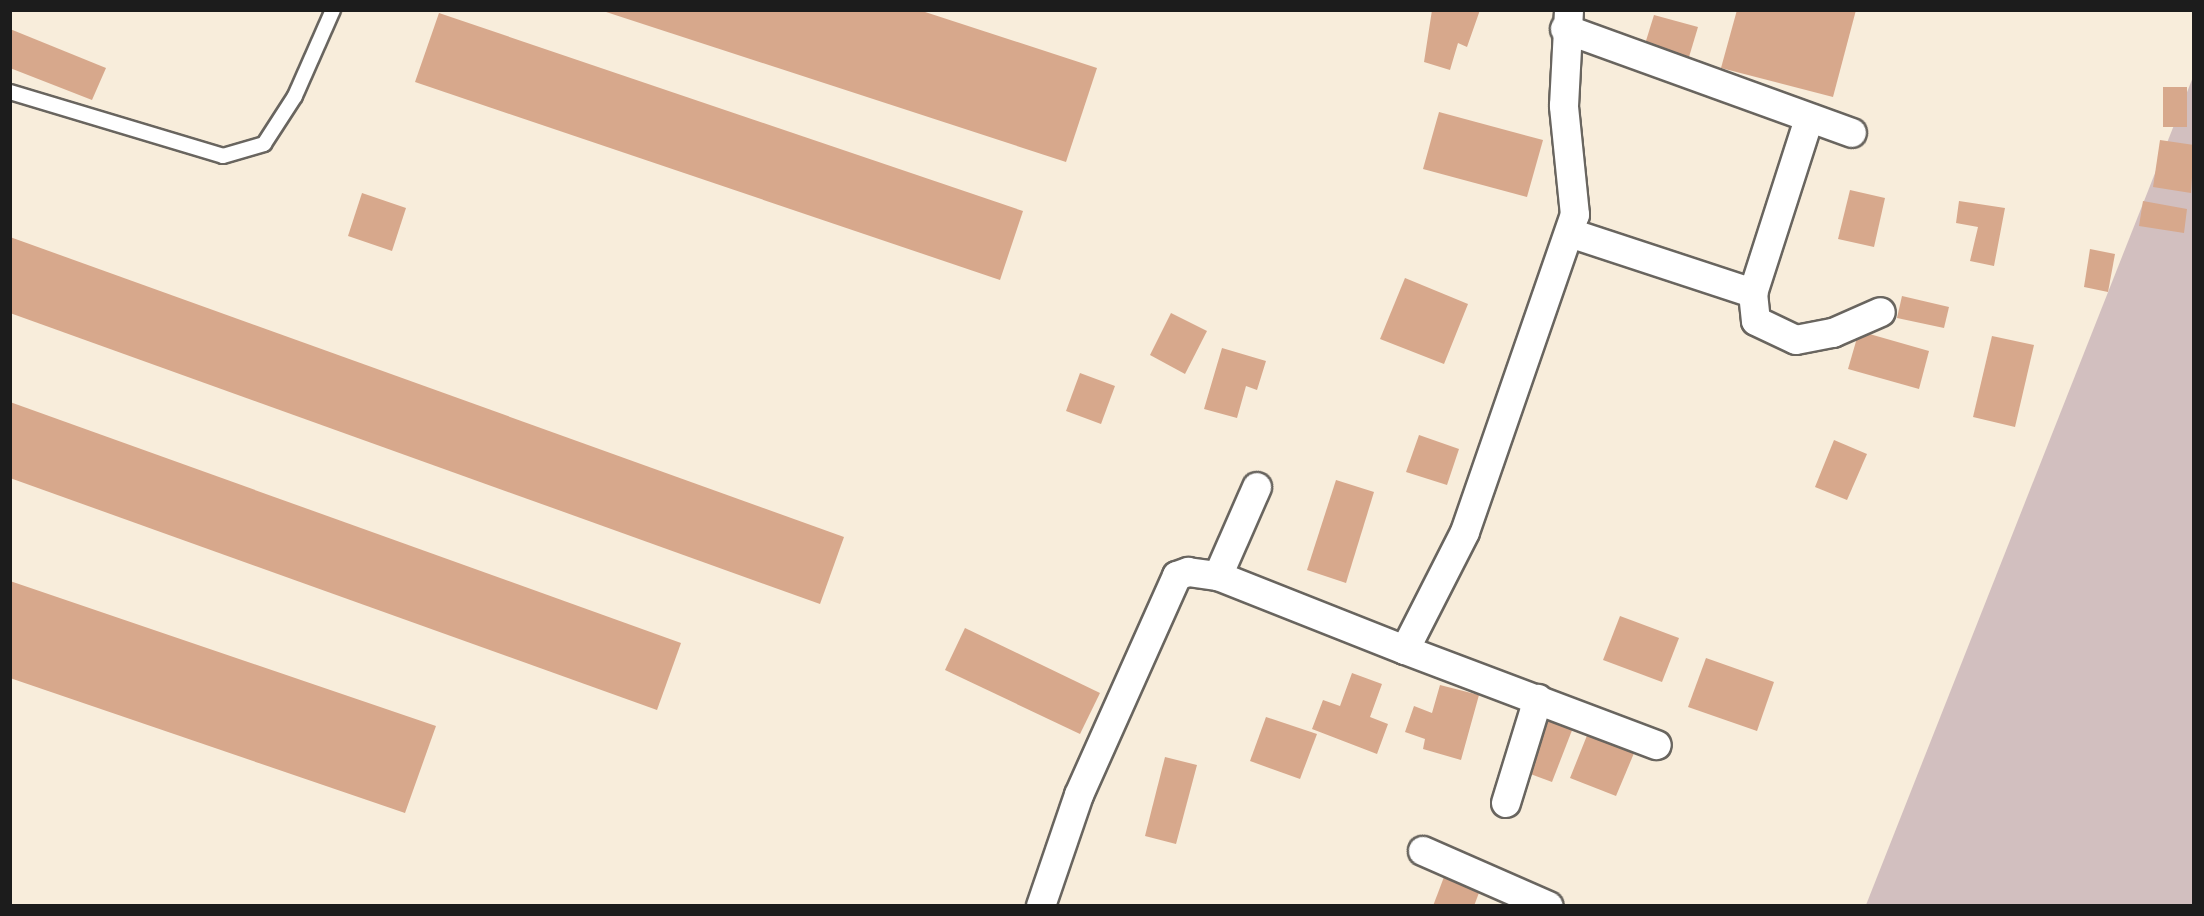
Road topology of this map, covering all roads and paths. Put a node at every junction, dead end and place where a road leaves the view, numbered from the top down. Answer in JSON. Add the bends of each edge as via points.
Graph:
{"nodes":[{"id":1,"x":333,"y":10,"type":"edge"},
{"id":2,"x":1567,"y":20,"type":"edge"},
{"id":3,"x":10,"y":92,"type":"edge"},
{"id":4,"x":1809,"y":119,"type":"junction"},
{"id":5,"x":1852,"y":133,"type":"dead end"},
{"id":6,"x":1570,"y":233,"type":"junction"},
{"id":7,"x":1753,"y":293,"type":"junction"},
{"id":8,"x":1881,"y":312,"type":"dead end"},
{"id":9,"x":1257,"y":487,"type":"dead end"},
{"id":10,"x":1218,"y":576,"type":"junction"},
{"id":11,"x":1405,"y":650,"type":"junction"},
{"id":12,"x":1538,"y":699,"type":"junction"},
{"id":13,"x":1657,"y":745,"type":"dead end"},
{"id":14,"x":1506,"y":803,"type":"dead end"},
{"id":15,"x":1423,"y":850,"type":"dead end"},
{"id":16,"x":1041,"y":906,"type":"edge"},
{"id":17,"x":1548,"y":906,"type":"edge"}],
"edges":[{"from":1,"to":3,"type":"lane","via":[[295,96],[264,144],[224,156]]},
{"from":2,"to":4,"type":"street"},
{"from":2,"to":6,"type":"street","via":[[1564,106],[1575,214]]},
{"from":4,"to":5,"type":"street"},
{"from":4,"to":7,"type":"street"},
{"from":6,"to":7,"type":"street"},
{"from":6,"to":11,"type":"street","via":[[1465,532]]},
{"from":7,"to":8,"type":"street","via":[[1756,321],[1796,340],[1833,333]]},
{"from":9,"to":10,"type":"street"},
{"from":10,"to":11,"type":"street"},
{"from":10,"to":16,"type":"street","via":[[1188,572],[1177,576],[1079,795]]},
{"from":11,"to":12,"type":"street"},
{"from":12,"to":13,"type":"street"},
{"from":12,"to":14,"type":"street"},
{"from":15,"to":17,"type":"street"}]}
